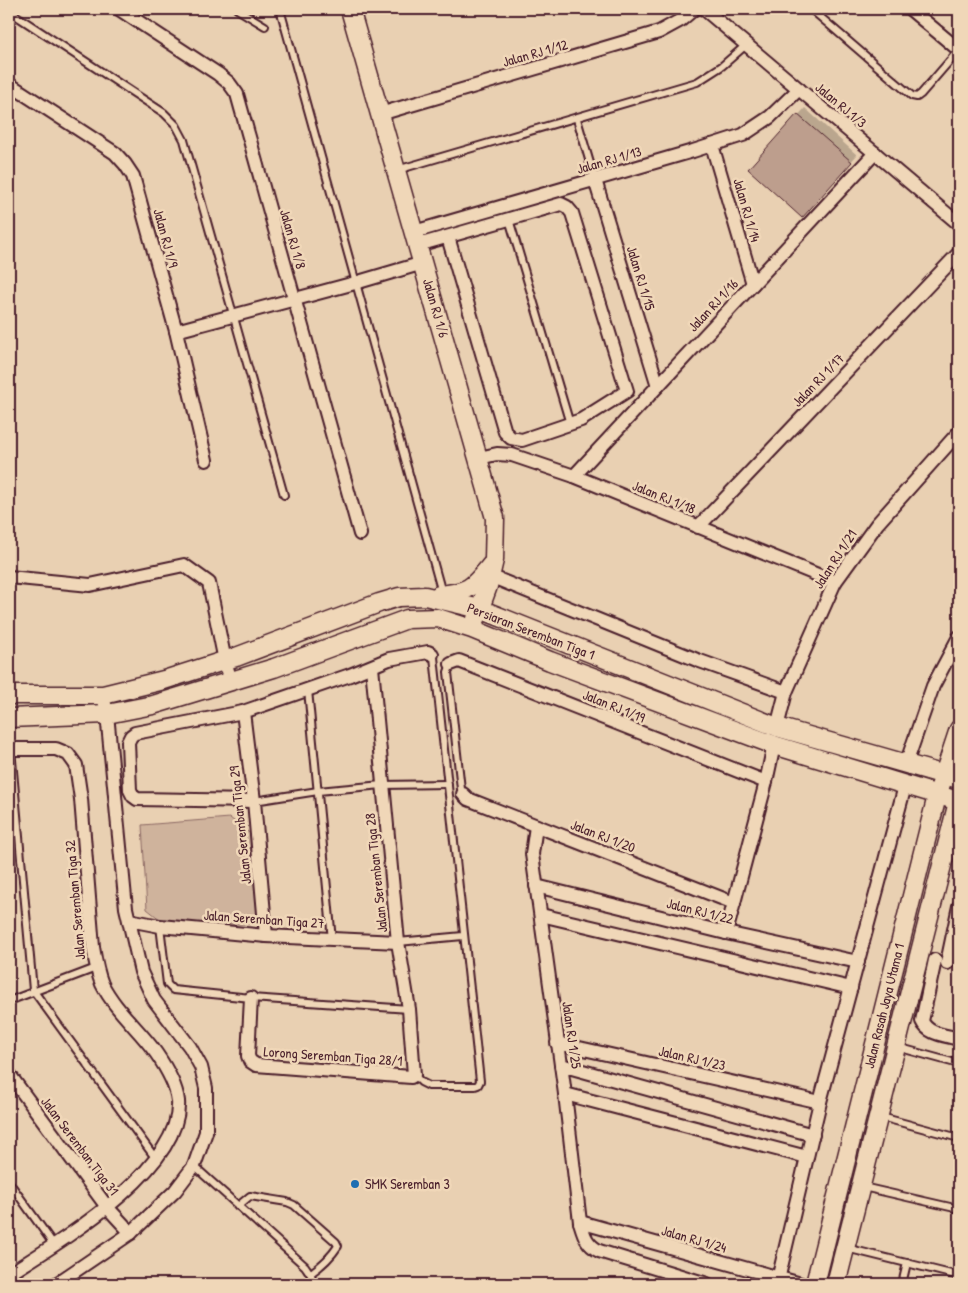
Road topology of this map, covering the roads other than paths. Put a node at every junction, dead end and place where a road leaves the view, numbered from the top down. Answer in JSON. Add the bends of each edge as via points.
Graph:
{"nodes":[{"id":1,"x":119,"y":9,"type":"edge"},
{"id":2,"x":237,"y":9,"type":"edge"},
{"id":3,"x":280,"y":9,"type":"edge"},
{"id":4,"x":350,"y":9,"type":"edge"},
{"id":5,"x":694,"y":9,"type":"edge"},
{"id":6,"x":704,"y":9,"type":"edge"},
{"id":7,"x":810,"y":9,"type":"edge"},
{"id":8,"x":910,"y":9,"type":"edge"},
{"id":9,"x":9,"y":11,"type":"edge"},
{"id":10,"x":265,"y":26,"type":"dead end"},
{"id":11,"x":746,"y":45,"type":"junction"},
{"id":12,"x":959,"y":50,"type":"edge"},
{"id":13,"x":9,"y":84,"type":"edge"},
{"id":14,"x":799,"y":89,"type":"junction"},
{"id":15,"x":380,"y":114,"type":"junction"},
{"id":16,"x":577,"y":118,"type":"junction"},
{"id":17,"x":712,"y":145,"type":"junction"},
{"id":18,"x":874,"y":153,"type":"junction"},
{"id":19,"x":396,"y":171,"type":"junction"},
{"id":20,"x":595,"y":180,"type":"junction"},
{"id":21,"x":509,"y":219,"type":"junction"},
{"id":22,"x":959,"y":224,"type":"edge"},
{"id":23,"x":448,"y":237,"type":"junction"},
{"id":24,"x":416,"y":238,"type":"junction"},
{"id":25,"x":959,"y":253,"type":"edge"},
{"id":26,"x":422,"y":263,"type":"junction"},
{"id":27,"x":355,"y":283,"type":"junction"},
{"id":28,"x":753,"y":284,"type":"junction"},
{"id":29,"x":294,"y":298,"type":"junction"},
{"id":30,"x":233,"y":315,"type":"junction"},
{"id":31,"x":176,"y":331,"type":"junction"},
{"id":32,"x":658,"y":386,"type":"junction"},
{"id":33,"x":627,"y":391,"type":"junction"},
{"id":34,"x":638,"y":407,"type":"junction"},
{"id":35,"x":570,"y":424,"type":"junction"},
{"id":36,"x":959,"y":432,"type":"edge"},
{"id":37,"x":511,"y":438,"type":"junction"},
{"id":38,"x":503,"y":454,"type":"junction"},
{"id":39,"x":479,"y":458,"type":"junction"},
{"id":40,"x":206,"y":460,"type":"dead end"},
{"id":41,"x":574,"y":476,"type":"junction"},
{"id":42,"x":284,"y":495,"type":"dead end"},
{"id":43,"x":698,"y":527,"type":"junction"},
{"id":44,"x":360,"y":534,"type":"dead end"},
{"id":45,"x":492,"y":568,"type":"junction"},
{"id":46,"x":9,"y":577,"type":"edge"},
{"id":47,"x":835,"y":582,"type":"junction"},
{"id":48,"x":434,"y":595,"type":"junction"},
{"id":49,"x":480,"y":609,"type":"junction"},
{"id":50,"x":472,"y":629,"type":"junction"},
{"id":51,"x":959,"y":637,"type":"edge"},
{"id":52,"x":432,"y":654,"type":"joint"},
{"id":53,"x":225,"y":661,"type":"junction"},
{"id":54,"x":451,"y":664,"type":"joint"},
{"id":55,"x":372,"y":667,"type":"junction"},
{"id":56,"x":231,"y":681,"type":"junction"},
{"id":57,"x":308,"y":690,"type":"junction"},
{"id":58,"x":786,"y":692,"type":"junction"},
{"id":59,"x":9,"y":694,"type":"edge"},
{"id":60,"x":103,"y":695,"type":"junction"},
{"id":61,"x":243,"y":712,"type":"junction"},
{"id":62,"x":107,"y":714,"type":"junction"},
{"id":63,"x":9,"y":718,"type":"edge"},
{"id":64,"x":777,"y":728,"type":"junction"},
{"id":65,"x":959,"y":730,"type":"edge"},
{"id":66,"x":774,"y":745,"type":"junction"},
{"id":67,"x":10,"y":749,"type":"edge"},
{"id":68,"x":906,"y":764,"type":"junction"},
{"id":69,"x":952,"y":777,"type":"edge"},
{"id":70,"x":766,"y":782,"type":"junction"},
{"id":71,"x":448,"y":784,"type":"junction"},
{"id":72,"x":382,"y":785,"type":"junction"},
{"id":73,"x":905,"y":786,"type":"junction"},
{"id":74,"x":318,"y":791,"type":"junction"},
{"id":75,"x":464,"y":794,"type":"joint"},
{"id":76,"x":937,"y":796,"type":"junction"},
{"id":77,"x":959,"y":800,"type":"edge"},
{"id":78,"x":254,"y":802,"type":"junction"},
{"id":79,"x":536,"y":826,"type":"junction"},
{"id":80,"x":536,"y":886,"type":"junction"},
{"id":81,"x":734,"y":903,"type":"junction"},
{"id":82,"x":959,"y":906,"type":"edge"},
{"id":83,"x":541,"y":915,"type":"junction"},
{"id":84,"x":129,"y":920,"type":"junction"},
{"id":85,"x":160,"y":926,"type":"junction"},
{"id":86,"x":726,"y":933,"type":"junction"},
{"id":87,"x":266,"y":936,"type":"junction"},
{"id":88,"x":463,"y":936,"type":"junction"},
{"id":89,"x":332,"y":940,"type":"junction"},
{"id":90,"x":398,"y":942,"type":"junction"},
{"id":91,"x":927,"y":958,"type":"junction"},
{"id":92,"x":858,"y":962,"type":"junction"},
{"id":93,"x":953,"y":965,"type":"edge"},
{"id":94,"x":96,"y":968,"type":"junction"},
{"id":95,"x":851,"y":988,"type":"junction"},
{"id":96,"x":33,"y":990,"type":"junction"},
{"id":97,"x":251,"y":998,"type":"junction"},
{"id":98,"x":9,"y":1001,"type":"edge"},
{"id":99,"x":409,"y":1009,"type":"junction"},
{"id":100,"x":959,"y":1039,"type":"edge"},
{"id":101,"x":557,"y":1043,"type":"junction"},
{"id":102,"x":896,"y":1047,"type":"junction"},
{"id":103,"x":959,"y":1064,"type":"edge"},
{"id":104,"x":561,"y":1065,"type":"junction"},
{"id":105,"x":9,"y":1074,"type":"edge"},
{"id":106,"x":414,"y":1074,"type":"junction"},
{"id":107,"x":565,"y":1094,"type":"junction"},
{"id":108,"x":820,"y":1102,"type":"junction"},
{"id":109,"x":878,"y":1117,"type":"junction"},
{"id":110,"x":813,"y":1134,"type":"junction"},
{"id":111,"x":959,"y":1138,"type":"edge"},
{"id":112,"x":807,"y":1157,"type":"junction"},
{"id":113,"x":156,"y":1159,"type":"junction"},
{"id":114,"x":194,"y":1166,"type":"junction"},
{"id":115,"x":9,"y":1182,"type":"edge"},
{"id":116,"x":861,"y":1187,"type":"junction"},
{"id":117,"x":238,"y":1206,"type":"junction"},
{"id":118,"x":107,"y":1207,"type":"junction"},
{"id":119,"x":959,"y":1209,"type":"edge"},
{"id":120,"x":580,"y":1222,"type":"junction"},
{"id":121,"x":131,"y":1233,"type":"junction"},
{"id":122,"x":54,"y":1245,"type":"junction"},
{"id":123,"x":845,"y":1248,"type":"junction"},
{"id":124,"x":907,"y":1263,"type":"junction"},
{"id":125,"x":9,"y":1274,"type":"edge"},
{"id":126,"x":311,"y":1274,"type":"junction"},
{"id":127,"x":959,"y":1276,"type":"edge"},
{"id":128,"x":778,"y":1281,"type":"edge"},
{"id":129,"x":56,"y":1284,"type":"edge"},
{"id":130,"x":312,"y":1284,"type":"edge"},
{"id":131,"x":707,"y":1284,"type":"edge"},
{"id":132,"x":801,"y":1284,"type":"edge"},
{"id":133,"x":815,"y":1284,"type":"edge"},
{"id":134,"x":836,"y":1284,"type":"edge"},
{"id":135,"x":902,"y":1284,"type":"edge"}],
"edges":[{"from":1,"to":29,"type":"street","name":"Jalan RJ 1/8","via":[[218,74],[237,94]]},
{"from":2,"to":10,"type":"lane"},
{"from":3,"to":27,"type":"lane"},
{"from":4,"to":15,"type":"main road","name":"Jalan RJ 1/6"},
{"from":5,"to":15,"type":"street","name":"Jalan RJ 1/12","via":[[659,32]]},
{"from":6,"to":11,"type":"street","name":"Jalan RJ 1/3"},
{"from":7,"to":12,"type":"lane","via":[[912,96],[921,94]]},
{"from":8,"to":12,"type":"street"},
{"from":9,"to":30,"type":"lane","via":[[164,113],[176,125],[184,140]]},
{"from":11,"to":14,"type":"street","name":"Jalan RJ 1/3"},
{"from":11,"to":16,"type":"lane","via":[[697,82]]},
{"from":13,"to":31,"type":"street","name":"Jalan RJ 1/9","via":[[115,153],[125,164],[133,176]]},
{"from":14,"to":17,"type":"street","name":"Jalan RJ 1/13","via":[[770,118],[743,135]]},
{"from":14,"to":18,"type":"street","name":"Jalan RJ 1/3"},
{"from":15,"to":19,"type":"main road","name":"Jalan RJ 1/6"},
{"from":16,"to":19,"type":"lane"},
{"from":16,"to":20,"type":"lane"},
{"from":17,"to":20,"type":"street","name":"Jalan RJ 1/13"},
{"from":17,"to":28,"type":"street","name":"Jalan RJ 1/14"},
{"from":18,"to":22,"type":"street","name":"Jalan RJ 1/3"},
{"from":18,"to":28,"type":"street","name":"Jalan RJ 1/16"},
{"from":19,"to":24,"type":"main road","name":"Jalan RJ 1/6"},
{"from":20,"to":24,"type":"street","name":"Jalan RJ 1/13"},
{"from":20,"to":32,"type":"street","name":"Jalan RJ 1/15"},
{"from":21,"to":23,"type":"street"},
{"from":21,"to":33,"type":"street","via":[[560,204],[568,207]]},
{"from":21,"to":35,"type":"lane"},
{"from":23,"to":24,"type":"street"},
{"from":23,"to":37,"type":"street","via":[[505,432]]},
{"from":24,"to":26,"type":"main road","name":"Jalan RJ 1/6"},
{"from":25,"to":43,"type":"street","name":"Jalan RJ 1/17"},
{"from":26,"to":27,"type":"street"},
{"from":26,"to":39,"type":"main road","name":"Jalan RJ 1/6"},
{"from":27,"to":29,"type":"street"},
{"from":27,"to":48,"type":"lane"},
{"from":28,"to":32,"type":"street","name":"Jalan RJ 1/16"},
{"from":29,"to":30,"type":"street"},
{"from":29,"to":44,"type":"street","name":"Jalan RJ 1/8"},
{"from":30,"to":31,"type":"street"},
{"from":30,"to":42,"type":"lane"},
{"from":31,"to":40,"type":"street","name":"Jalan RJ 1/9"},
{"from":32,"to":34,"type":"street","name":"Jalan RJ 1/16"},
{"from":33,"to":34,"type":"street"},
{"from":33,"to":35,"type":"street"},
{"from":34,"to":41,"type":"street","name":"Jalan RJ 1/16"},
{"from":35,"to":37,"type":"street","via":[[522,440]]},
{"from":36,"to":47,"type":"street","name":"Jalan RJ 1/21","via":[[877,524]]},
{"from":37,"to":38,"type":"street"},
{"from":38,"to":39,"type":"street","name":"Jalan RJ 1/18"},
{"from":38,"to":41,"type":"street","name":"Jalan RJ 1/18"},
{"from":39,"to":45,"type":"main road","name":"Jalan RJ 1/6","via":[[496,518]]},
{"from":41,"to":43,"type":"street","name":"Jalan RJ 1/18"},
{"from":43,"to":47,"type":"street","name":"Jalan RJ 1/18"},
{"from":45,"to":48,"type":"main road","via":[[474,585],[459,593]]},
{"from":45,"to":49,"type":"main road","name":"Jalan RJ 1/6"},
{"from":45,"to":58,"type":"street","via":[[697,660]]},
{"from":46,"to":53,"type":"street","via":[[90,585],[184,565],[209,583]]},
{"from":47,"to":58,"type":"street","name":"Jalan RJ 1/21"},
{"from":48,"to":49,"type":"main road","name":"Persiaran Seremban Tiga 1"},
{"from":48,"to":53,"type":"main road","name":"Persiaran Seremban Tiga 1","via":[[399,597],[379,603]]},
{"from":49,"to":50,"type":"main road","name":"Jalan RJ 1/6"},
{"from":49,"to":64,"type":"main road","name":"Persiaran Seremban Tiga 1"},
{"from":50,"to":56,"type":"main road","name":"Persiaran Seremban Tiga 1","via":[[438,618],[408,619]]},
{"from":50,"to":66,"type":"main road","name":"Persiaran Seremban Tiga 1"},
{"from":51,"to":68,"type":"street","via":[[933,686]]},
{"from":52,"to":55,"type":"street","via":[[389,659]]},
{"from":52,"to":71,"type":"lane"},
{"from":53,"to":56,"type":"street"},
{"from":53,"to":60,"type":"main road","name":"Persiaran Seremban Tiga 1"},
{"from":54,"to":70,"type":"street","name":"Jalan RJ 1/19","via":[[459,661]]},
{"from":54,"to":75,"type":"lane","via":[[448,672]]},
{"from":55,"to":57,"type":"street"},
{"from":55,"to":72,"type":"street","name":"Jalan Seremban Tiga 28"},
{"from":56,"to":62,"type":"main road","name":"Persiaran Seremban Tiga 1","via":[[153,705]]},
{"from":57,"to":61,"type":"street"},
{"from":57,"to":74,"type":"lane"},
{"from":58,"to":64,"type":"street","name":"Jalan RJ 1/21"},
{"from":59,"to":60,"type":"main road","name":"Persiaran Seremban Tiga 1"},
{"from":60,"to":62,"type":"street"},
{"from":61,"to":78,"type":"street","name":"Jalan Seremban Tiga 29"},
{"from":61,"to":78,"type":"street","via":[[135,733],[128,742],[130,790],[141,800]]},
{"from":62,"to":63,"type":"main road","name":"Persiaran Seremban Tiga 1"},
{"from":62,"to":84,"type":"street"},
{"from":64,"to":66,"type":"main road"},
{"from":64,"to":68,"type":"main road","name":"Persiaran Seremban Tiga 1"},
{"from":65,"to":69,"type":"main road","name":"Jalan Rasah Jaya Utama 1"},
{"from":66,"to":70,"type":"street"},
{"from":66,"to":73,"type":"main road","name":"Persiaran Seremban Tiga 1"},
{"from":67,"to":94,"type":"street","name":"Jalan Seremban Tiga 32","via":[[56,749],[68,754],[76,765]]},
{"from":67,"to":96,"type":"lane"},
{"from":68,"to":69,"type":"main road","name":"Persiaran Seremban Tiga 1"},
{"from":69,"to":76,"type":"main road","name":"Jalan Rasah Jaya Utama 1"},
{"from":70,"to":81,"type":"street"},
{"from":71,"to":72,"type":"lane"},
{"from":71,"to":88,"type":"lane"},
{"from":72,"to":74,"type":"lane"},
{"from":72,"to":90,"type":"street","name":"Jalan Seremban Tiga 28"},
{"from":73,"to":76,"type":"main road","name":"Persiaran Seremban Tiga 1"},
{"from":73,"to":92,"type":"street"},
{"from":74,"to":78,"type":"lane"},
{"from":74,"to":89,"type":"lane"},
{"from":75,"to":79,"type":"street","name":"Jalan RJ 1/20","via":[[468,799]]},
{"from":76,"to":77,"type":"main road","name":"Persiaran Seremban Tiga 1"},
{"from":76,"to":133,"type":"main road","name":"Jalan Rasah Jaya Utama 1"},
{"from":77,"to":91,"type":"main road","name":"Jalan Rasah Jaya Utama 1"},
{"from":78,"to":87,"type":"street","name":"Jalan Seremban Tiga 29"},
{"from":79,"to":80,"type":"street","name":"Jalan RJ 1/25","via":[[532,854]]},
{"from":79,"to":81,"type":"street","name":"Jalan RJ 1/20"},
{"from":80,"to":83,"type":"street","name":"Jalan RJ 1/25"},
{"from":80,"to":86,"type":"street","name":"Jalan RJ 1/22"},
{"from":81,"to":86,"type":"street"},
{"from":82,"to":93,"type":"street"},
{"from":83,"to":95,"type":"street"},
{"from":83,"to":101,"type":"street","name":"Jalan RJ 1/25"},
{"from":84,"to":85,"type":"street","name":"Jalan Seremban Tiga 27"},
{"from":84,"to":114,"type":"street","via":[[141,972],[154,1000],[201,1067],[206,1088],[206,1132]]},
{"from":85,"to":87,"type":"street","name":"Jalan Seremban Tiga 27"},
{"from":85,"to":97,"type":"lane","via":[[169,987],[179,991]]},
{"from":86,"to":92,"type":"street","name":"Jalan RJ 1/22"},
{"from":87,"to":89,"type":"street","name":"Jalan Seremban Tiga 27"},
{"from":88,"to":90,"type":"lane"},
{"from":88,"to":106,"type":"lane","via":[[480,1081],[475,1086],[429,1086]]},
{"from":89,"to":90,"type":"street","name":"Jalan Seremban Tiga 27"},
{"from":90,"to":99,"type":"street","name":"Jalan Seremban Tiga 28"},
{"from":91,"to":93,"type":"street"},
{"from":91,"to":100,"type":"street","via":[[922,1021],[931,1031]]},
{"from":91,"to":102,"type":"main road","name":"Jalan Rasah Jaya Utama 1"},
{"from":92,"to":95,"type":"street"},
{"from":94,"to":96,"type":"lane"},
{"from":94,"to":113,"type":"street","name":"Jalan Seremban Tiga 32","via":[[111,998],[155,1053],[176,1090],[178,1108],[174,1127]]},
{"from":95,"to":108,"type":"street"},
{"from":96,"to":98,"type":"lane"},
{"from":96,"to":113,"type":"lane"},
{"from":97,"to":99,"type":"lane"},
{"from":97,"to":106,"type":"street","name":"Lorong Seremban Tiga 28/1","via":[[248,1056],[256,1065]]},
{"from":99,"to":106,"type":"street","name":"Jalan Seremban Tiga 28"},
{"from":101,"to":104,"type":"street","name":"Jalan RJ 1/25"},
{"from":101,"to":108,"type":"street","name":"Jalan RJ 1/23"},
{"from":102,"to":103,"type":"lane"},
{"from":102,"to":109,"type":"main road","name":"Jalan Rasah Jaya Utama 1"},
{"from":104,"to":107,"type":"street","name":"Jalan RJ 1/25"},
{"from":104,"to":110,"type":"street"},
{"from":105,"to":118,"type":"street","name":"Jalan Seremban Tiga 31"},
{"from":107,"to":112,"type":"street"},
{"from":107,"to":120,"type":"street","name":"Jalan RJ 1/25"},
{"from":108,"to":110,"type":"street"},
{"from":109,"to":111,"type":"lane"},
{"from":109,"to":116,"type":"main road","name":"Jalan Rasah Jaya Utama 1"},
{"from":110,"to":112,"type":"street"},
{"from":112,"to":128,"type":"street"},
{"from":113,"to":118,"type":"street","name":"Jalan Seremban Tiga 32"},
{"from":114,"to":117,"type":"lane"},
{"from":114,"to":121,"type":"street","via":[[175,1190]]},
{"from":115,"to":122,"type":"lane"},
{"from":116,"to":119,"type":"lane"},
{"from":116,"to":123,"type":"main road","name":"Jalan Rasah Jaya Utama 1"},
{"from":117,"to":126,"type":"lane"},
{"from":117,"to":126,"type":"lane","via":[[250,1196],[287,1202],[336,1242],[336,1249]]},
{"from":118,"to":121,"type":"street","name":"Jalan Seremban Tiga 31"},
{"from":118,"to":122,"type":"street","name":"Jalan Seremban Tiga 32"},
{"from":120,"to":128,"type":"street","name":"Jalan RJ 1/24"},
{"from":120,"to":131,"type":"street","name":"Jalan RJ 1/25","via":[[585,1240],[599,1251]]},
{"from":121,"to":129,"type":"street"},
{"from":122,"to":125,"type":"street","name":"Jalan Seremban Tiga 32"},
{"from":123,"to":124,"type":"lane"},
{"from":123,"to":134,"type":"main road","name":"Jalan Rasah Jaya Utama 1"},
{"from":124,"to":127,"type":"lane"},
{"from":124,"to":135,"type":"lane"},
{"from":126,"to":130,"type":"lane"},
{"from":128,"to":132,"type":"street","name":"Jalan RJ 1/24"}]}
